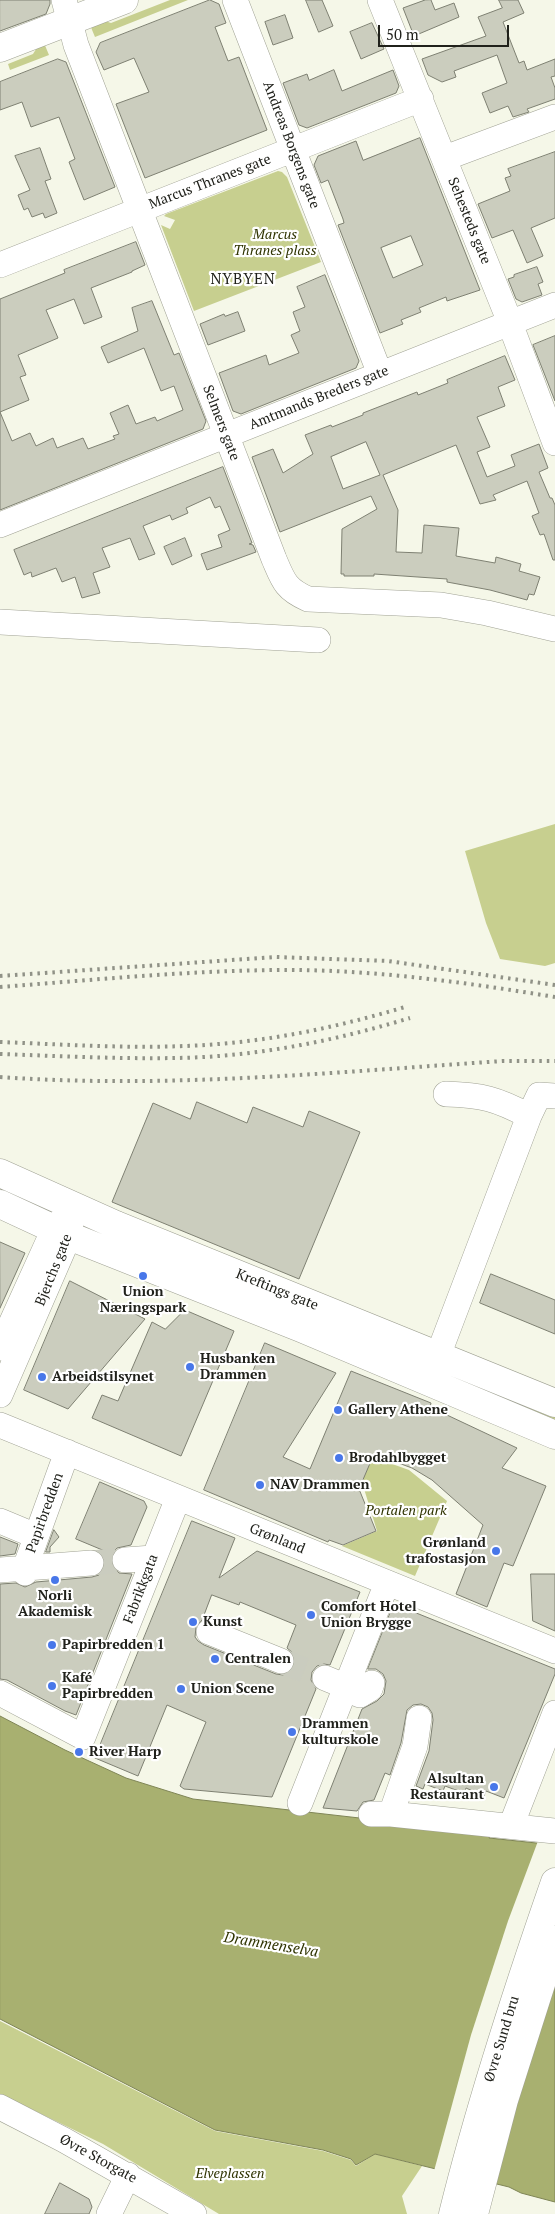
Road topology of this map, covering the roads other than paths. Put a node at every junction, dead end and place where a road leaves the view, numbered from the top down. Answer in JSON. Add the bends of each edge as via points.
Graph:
{"nodes":[{"id":1,"x":124,"y":0,"type":"edge"},
{"id":2,"x":235,"y":0,"type":"edge"},
{"id":3,"x":380,"y":0,"type":"edge"},
{"id":4,"x":67,"y":11,"type":"edge"},
{"id":5,"x":0,"y":48,"type":"edge"},
{"id":6,"x":421,"y":99,"type":"junction"},
{"id":7,"x":555,"y":117,"type":"edge"},
{"id":8,"x":293,"y":150,"type":"junction"},
{"id":9,"x":444,"y":158,"type":"junction"},
{"id":10,"x":140,"y":210,"type":"junction"},
{"id":11,"x":0,"y":265,"type":"edge"},
{"id":12,"x":555,"y":305,"type":"edge"},
{"id":13,"x":510,"y":322,"type":"junction"},
{"id":14,"x":380,"y":374,"type":"junction"},
{"id":15,"x":226,"y":435,"type":"junction"},
{"id":16,"x":555,"y":443,"type":"edge"},
{"id":17,"x":0,"y":525,"type":"edge"},
{"id":18,"x":0,"y":622,"type":"edge"},
{"id":19,"x":555,"y":629,"type":"edge"},
{"id":20,"x":318,"y":640,"type":"dead end"},
{"id":21,"x":446,"y":1094,"type":"dead end"},
{"id":22,"x":555,"y":1096,"type":"edge"},
{"id":23,"x":529,"y":1116,"type":"junction"},
{"id":24,"x":0,"y":1173,"type":"edge"},
{"id":25,"x":0,"y":1204,"type":"edge"},
{"id":26,"x":74,"y":1207,"type":"junction"},
{"id":27,"x":62,"y":1233,"type":"junction"},
{"id":28,"x":0,"y":1348,"type":"edge"},
{"id":29,"x":438,"y":1355,"type":"junction"},
{"id":30,"x":429,"y":1381,"type":"junction"},
{"id":31,"x":0,"y":1395,"type":"edge"},
{"id":32,"x":555,"y":1403,"type":"edge"},
{"id":33,"x":0,"y":1426,"type":"edge"},
{"id":34,"x":555,"y":1434,"type":"edge"},
{"id":35,"x":66,"y":1452,"type":"junction"},
{"id":36,"x":171,"y":1495,"type":"junction"},
{"id":37,"x":0,"y":1521,"type":"edge"},
{"id":38,"x":36,"y":1536,"type":"junction"},
{"id":39,"x":91,"y":1563,"type":"tunnel mouth"},
{"id":40,"x":0,"y":1570,"type":"edge"},
{"id":41,"x":25,"y":1570,"type":"junction"},
{"id":42,"x":387,"y":1583,"type":"junction"},
{"id":43,"x":210,"y":1632,"type":"dead end"},
{"id":44,"x":555,"y":1651,"type":"edge"},
{"id":45,"x":281,"y":1661,"type":"tunnel mouth"},
{"id":46,"x":372,"y":1683,"type":"dead end"},
{"id":47,"x":339,"y":1685,"type":"junction"},
{"id":48,"x":0,"y":1693,"type":"edge"},
{"id":49,"x":555,"y":1713,"type":"edge"},
{"id":50,"x":419,"y":1718,"type":"dead end"},
{"id":51,"x":300,"y":1803,"type":"dead end"},
{"id":52,"x":511,"y":1826,"type":"junction"},
{"id":53,"x":555,"y":1832,"type":"edge"},
{"id":54,"x":555,"y":1882,"type":"edge"},
{"id":55,"x":555,"y":1940,"type":"edge"},
{"id":56,"x":0,"y":2107,"type":"edge"},
{"id":57,"x":128,"y":2176,"type":"junction"},
{"id":58,"x":465,"y":2208,"type":"edge"},
{"id":59,"x":109,"y":2214,"type":"edge"},
{"id":60,"x":194,"y":2214,"type":"edge"}],
"edges":[{"from":1,"to":4,"type":"main road"},
{"from":2,"to":8,"type":"street","name":"Andreas Borgens gate"},
{"from":3,"to":6,"type":"street","name":"Sehesteds gate"},
{"from":4,"to":5,"type":"main road"},
{"from":4,"to":10,"type":"street","name":"Selmers gate","via":[[76,45]]},
{"from":6,"to":8,"type":"street","name":"Marcus Thranes gate"},
{"from":6,"to":9,"type":"street","name":"Sehesteds gate"},
{"from":7,"to":9,"type":"street"},
{"from":8,"to":10,"type":"street","name":"Marcus Thranes gate"},
{"from":8,"to":14,"type":"street","name":"Andreas Borgens gate"},
{"from":9,"to":13,"type":"street","name":"Sehesteds gate"},
{"from":10,"to":11,"type":"street","name":"Marcus Thranes gate"},
{"from":10,"to":15,"type":"street","name":"Selmers gate"},
{"from":12,"to":13,"type":"street","name":"Amtmands Breders gate"},
{"from":13,"to":14,"type":"street","name":"Amtmands Breders gate"},
{"from":13,"to":16,"type":"street","name":"Sehesteds gate"},
{"from":14,"to":15,"type":"street","name":"Amtmands Breders gate"},
{"from":15,"to":17,"type":"street","name":"Amtmands Breders gate"},
{"from":15,"to":19,"type":"street","name":"Selmers gate","via":[[282,580],[297,594],[308,599],[441,605]]},
{"from":18,"to":20,"type":"street"},
{"from":21,"to":23,"type":"street","via":[[491,1098]]},
{"from":22,"to":23,"type":"street","via":[[539,1095]]},
{"from":23,"to":29,"type":"street"},
{"from":24,"to":26,"type":"main road","name":"Kreftings gate"},
{"from":25,"to":27,"type":"main road","name":"Kreftings gate"},
{"from":26,"to":27,"type":"street","name":"Bjerchs gate"},
{"from":26,"to":29,"type":"main road","name":"Kreftings gate"},
{"from":27,"to":28,"type":"street","name":"Bjerchs gate"},
{"from":27,"to":30,"type":"main road","name":"Kreftings gate"},
{"from":27,"to":31,"type":"street","name":"Bjerchs gate"},
{"from":29,"to":30,"type":"street"},
{"from":29,"to":32,"type":"main road","name":"Kreftings gate"},
{"from":30,"to":34,"type":"main road","name":"Kreftings gate"},
{"from":33,"to":35,"type":"street","name":"Grønland"},
{"from":35,"to":36,"type":"street","name":"Grønland"},
{"from":35,"to":38,"type":"street","name":"Papirbredden"},
{"from":36,"to":42,"type":"street","name":"Grønland"},
{"from":36,"to":48,"type":"street","name":"Fabrikkgata","via":[[138,1558],[83,1737]]},
{"from":37,"to":38,"type":"street"},
{"from":38,"to":41,"type":"street","name":"Papirbredden"},
{"from":39,"to":41,"type":"street"},
{"from":40,"to":41,"type":"street"},
{"from":42,"to":44,"type":"street","name":"Grønland"},
{"from":42,"to":47,"type":"street"},
{"from":43,"to":45,"type":"street"},
{"from":46,"to":47,"type":"street","via":[[360,1695]]},
{"from":47,"to":51,"type":"street"},
{"from":49,"to":52,"type":"street"},
{"from":50,"to":52,"type":"street","via":[[415,1746],[381,1814]]},
{"from":52,"to":53,"type":"street"},
{"from":54,"to":58,"type":"main road","name":"Øvre Sund bru","via":[[520,1981],[483,2104]]},
{"from":55,"to":58,"type":"main road","name":"Øvre Sund bru","via":[[504,2100]]},
{"from":56,"to":57,"type":"street","name":"Øvre Storgate"},
{"from":57,"to":59,"type":"street"},
{"from":57,"to":60,"type":"street","name":"Øvre Storgate"}]}
